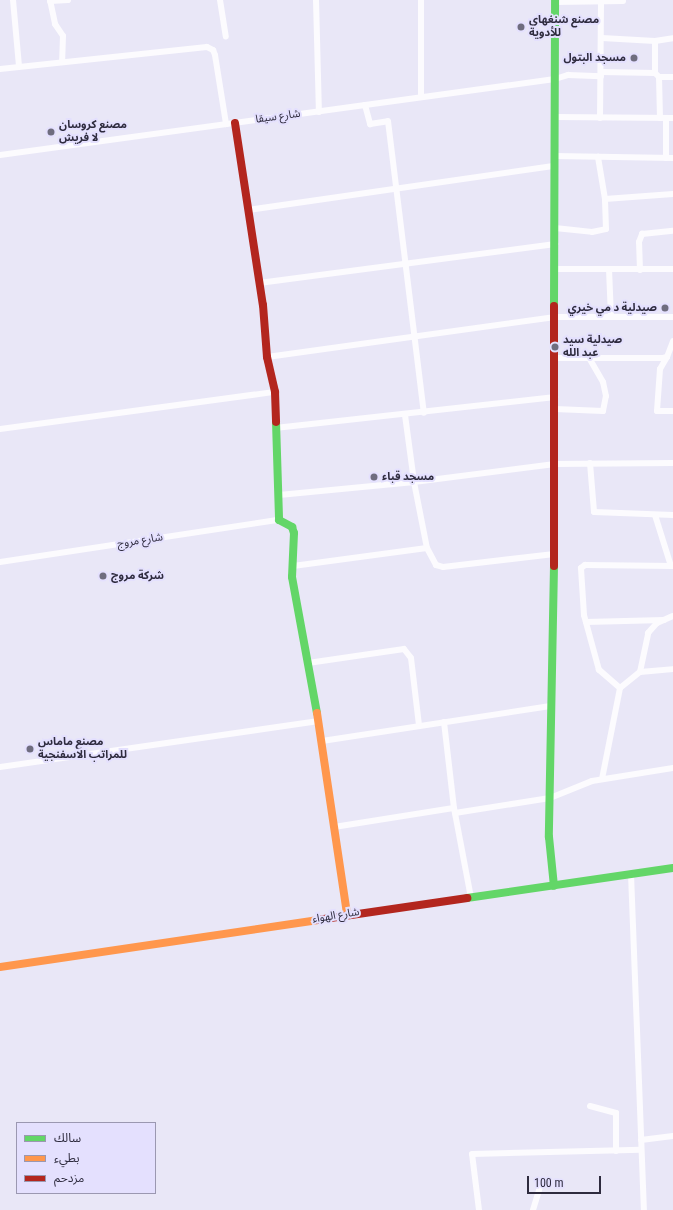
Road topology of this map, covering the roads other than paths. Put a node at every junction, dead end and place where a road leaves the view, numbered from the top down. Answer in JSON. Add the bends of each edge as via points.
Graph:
{"nodes":[{"id":1,"x":13,"y":0,"type":"edge"},
{"id":2,"x":68,"y":0,"type":"edge"},
{"id":3,"x":220,"y":0,"type":"edge"},
{"id":4,"x":316,"y":0,"type":"edge"},
{"id":5,"x":421,"y":0,"type":"edge"},
{"id":6,"x":50,"y":1,"type":"edge"},
{"id":7,"x":555,"y":1,"type":"edge"},
{"id":8,"x":623,"y":1,"type":"dead end"},
{"id":9,"x":601,"y":2,"type":"junction"},
{"id":10,"x":226,"y":37,"type":"dead end"},
{"id":11,"x":602,"y":38,"type":"junction"},
{"id":12,"x":673,"y":38,"type":"edge"},
{"id":13,"x":655,"y":41,"type":"junction"},
{"id":14,"x":62,"y":61,"type":"junction"},
{"id":15,"x":18,"y":66,"type":"junction"},
{"id":16,"x":0,"y":69,"type":"edge"},
{"id":17,"x":602,"y":74,"type":"junction"},
{"id":18,"x":657,"y":75,"type":"junction"},
{"id":19,"x":673,"y":77,"type":"edge"},
{"id":20,"x":555,"y":79,"type":"junction"},
{"id":21,"x":421,"y":97,"type":"junction"},
{"id":22,"x":365,"y":105,"type":"junction"},
{"id":23,"x":319,"y":112,"type":"junction"},
{"id":24,"x":555,"y":117,"type":"junction"},
{"id":25,"x":600,"y":118,"type":"junction"},
{"id":26,"x":663,"y":118,"type":"junction"},
{"id":27,"x":673,"y":118,"type":"edge"},
{"id":28,"x":235,"y":123,"type":"junction"},
{"id":29,"x":226,"y":124,"type":"junction"},
{"id":30,"x":0,"y":155,"type":"edge"},
{"id":31,"x":555,"y":156,"type":"junction"},
{"id":32,"x":598,"y":157,"type":"junction"},
{"id":33,"x":666,"y":158,"type":"junction"},
{"id":34,"x":673,"y":158,"type":"edge"},
{"id":35,"x":555,"y":166,"type":"junction"},
{"id":36,"x":395,"y":190,"type":"junction"},
{"id":37,"x":673,"y":194,"type":"edge"},
{"id":38,"x":605,"y":199,"type":"junction"},
{"id":39,"x":248,"y":210,"type":"junction"},
{"id":40,"x":555,"y":228,"type":"junction"},
{"id":41,"x":673,"y":231,"type":"edge"},
{"id":42,"x":555,"y":244,"type":"junction"},
{"id":43,"x":404,"y":264,"type":"junction"},
{"id":44,"x":555,"y":269,"type":"junction"},
{"id":45,"x":609,"y":269,"type":"junction"},
{"id":46,"x":640,"y":270,"type":"junction"},
{"id":47,"x":673,"y":270,"type":"edge"},
{"id":48,"x":259,"y":283,"type":"junction"},
{"id":49,"x":555,"y":317,"type":"junction"},
{"id":50,"x":611,"y":317,"type":"junction"},
{"id":51,"x":673,"y":317,"type":"edge"},
{"id":52,"x":413,"y":336,"type":"junction"},
{"id":53,"x":673,"y":342,"type":"edge"},
{"id":54,"x":267,"y":357,"type":"junction"},
{"id":55,"x":667,"y":357,"type":"junction"},
{"id":56,"x":555,"y":358,"type":"junction"},
{"id":57,"x":589,"y":358,"type":"junction"},
{"id":58,"x":275,"y":392,"type":"junction"},
{"id":59,"x":555,"y":397,"type":"junction"},
{"id":60,"x":555,"y":410,"type":"junction"},
{"id":61,"x":673,"y":411,"type":"edge"},
{"id":62,"x":424,"y":412,"type":"junction"},
{"id":63,"x":405,"y":415,"type":"junction"},
{"id":64,"x":275,"y":428,"type":"junction"},
{"id":65,"x":0,"y":430,"type":"edge"},
{"id":66,"x":590,"y":462,"type":"junction"},
{"id":67,"x":673,"y":463,"type":"edge"},
{"id":68,"x":555,"y":464,"type":"junction"},
{"id":69,"x":414,"y":482,"type":"junction"},
{"id":70,"x":279,"y":495,"type":"junction"},
{"id":71,"x":655,"y":515,"type":"junction"},
{"id":72,"x":673,"y":515,"type":"edge"},
{"id":73,"x":279,"y":520,"type":"junction"},
{"id":74,"x":427,"y":548,"type":"junction"},
{"id":75,"x":554,"y":554,"type":"junction"},
{"id":76,"x":0,"y":562,"type":"edge"},
{"id":77,"x":292,"y":566,"type":"junction"},
{"id":78,"x":672,"y":566,"type":"edge"},
{"id":79,"x":673,"y":616,"type":"edge"},
{"id":80,"x":664,"y":620,"type":"junction"},
{"id":81,"x":586,"y":622,"type":"junction"},
{"id":82,"x":308,"y":663,"type":"junction"},
{"id":83,"x":673,"y":670,"type":"edge"},
{"id":84,"x":640,"y":672,"type":"junction"},
{"id":85,"x":620,"y":688,"type":"junction"},
{"id":86,"x":550,"y":706,"type":"junction"},
{"id":87,"x":319,"y":721,"type":"junction"},
{"id":88,"x":444,"y":722,"type":"junction"},
{"id":89,"x":419,"y":725,"type":"junction"},
{"id":90,"x":322,"y":741,"type":"junction"},
{"id":91,"x":0,"y":767,"type":"edge"},
{"id":92,"x":673,"y":768,"type":"edge"},
{"id":93,"x":602,"y":779,"type":"junction"},
{"id":94,"x":550,"y":798,"type":"junction"},
{"id":95,"x":454,"y":810,"type":"junction"},
{"id":96,"x":334,"y":827,"type":"junction"},
{"id":97,"x":673,"y":868,"type":"edge"},
{"id":98,"x":631,"y":874,"type":"junction"},
{"id":99,"x":554,"y":886,"type":"junction"},
{"id":100,"x":471,"y":898,"type":"junction"},
{"id":101,"x":347,"y":914,"type":"junction"},
{"id":102,"x":0,"y":967,"type":"edge"},
{"id":103,"x":590,"y":1106,"type":"dead end"},
{"id":104,"x":673,"y":1136,"type":"edge"},
{"id":105,"x":641,"y":1140,"type":"junction"},
{"id":106,"x":641,"y":1150,"type":"junction"},
{"id":107,"x":616,"y":1151,"type":"junction"},
{"id":108,"x":541,"y":1184,"type":"dead end"},
{"id":109,"x":478,"y":1210,"type":"edge"},
{"id":110,"x":533,"y":1210,"type":"edge"},
{"id":111,"x":644,"y":1210,"type":"edge"}],
"edges":[{"from":1,"to":15,"type":"street"},
{"from":2,"to":6,"type":"street"},
{"from":3,"to":10,"type":"street"},
{"from":4,"to":23,"type":"street"},
{"from":5,"to":21,"type":"street"},
{"from":6,"to":14,"type":"street","via":[[55,24],[63,36]]},
{"from":7,"to":9,"type":"street"},
{"from":7,"to":20,"type":"street"},
{"from":8,"to":9,"type":"street"},
{"from":9,"to":11,"type":"street"},
{"from":11,"to":13,"type":"street"},
{"from":11,"to":17,"type":"street"},
{"from":12,"to":13,"type":"street"},
{"from":13,"to":18,"type":"street"},
{"from":14,"to":15,"type":"street"},
{"from":14,"to":29,"type":"street","via":[[207,47],[213,50],[215,55]]},
{"from":15,"to":16,"type":"street"},
{"from":17,"to":18,"type":"street","name":"شارع سيقا"},
{"from":17,"to":20,"type":"street","name":"شارع سيقا","via":[[568,75]]},
{"from":17,"to":25,"type":"street"},
{"from":18,"to":19,"type":"street","name":"شارع سيقا"},
{"from":18,"to":26,"type":"street"},
{"from":20,"to":21,"type":"street","name":"شارع سيقا"},
{"from":20,"to":24,"type":"street"},
{"from":21,"to":22,"type":"street","name":"شارع سيقا"},
{"from":22,"to":23,"type":"street","name":"شارع سيقا"},
{"from":22,"to":36,"type":"street","via":[[370,124],[388,121]]},
{"from":23,"to":28,"type":"street","name":"شارع سيقا"},
{"from":24,"to":25,"type":"street"},
{"from":24,"to":31,"type":"street"},
{"from":25,"to":26,"type":"street"},
{"from":26,"to":27,"type":"street"},
{"from":26,"to":33,"type":"street"},
{"from":28,"to":29,"type":"street","name":"شارع سيقا"},
{"from":28,"to":39,"type":"street"},
{"from":29,"to":30,"type":"street","name":"شارع سيقا"},
{"from":31,"to":32,"type":"street"},
{"from":31,"to":35,"type":"street"},
{"from":32,"to":33,"type":"street"},
{"from":32,"to":38,"type":"street"},
{"from":33,"to":34,"type":"street"},
{"from":35,"to":36,"type":"street"},
{"from":35,"to":40,"type":"street"},
{"from":36,"to":39,"type":"street"},
{"from":36,"to":43,"type":"street"},
{"from":37,"to":38,"type":"street"},
{"from":38,"to":40,"type":"street","via":[[606,223],[603,231]]},
{"from":39,"to":48,"type":"street"},
{"from":40,"to":42,"type":"street"},
{"from":41,"to":46,"type":"street","via":[[642,234],[639,242]]},
{"from":42,"to":43,"type":"street"},
{"from":42,"to":44,"type":"street"},
{"from":43,"to":48,"type":"street"},
{"from":43,"to":52,"type":"street"},
{"from":44,"to":45,"type":"street"},
{"from":44,"to":49,"type":"street"},
{"from":45,"to":46,"type":"street"},
{"from":45,"to":50,"type":"street"},
{"from":46,"to":47,"type":"street"},
{"from":48,"to":54,"type":"street"},
{"from":49,"to":50,"type":"street"},
{"from":49,"to":52,"type":"street"},
{"from":49,"to":56,"type":"street"},
{"from":50,"to":51,"type":"street"},
{"from":52,"to":54,"type":"street"},
{"from":52,"to":62,"type":"street"},
{"from":53,"to":55,"type":"street"},
{"from":54,"to":58,"type":"street"},
{"from":55,"to":57,"type":"street"},
{"from":55,"to":61,"type":"street","via":[[660,369],[657,411]]},
{"from":56,"to":57,"type":"street"},
{"from":56,"to":59,"type":"street"},
{"from":57,"to":60,"type":"street","via":[[603,382],[606,396],[603,411]]},
{"from":58,"to":64,"type":"street"},
{"from":58,"to":65,"type":"street"},
{"from":59,"to":60,"type":"street"},
{"from":59,"to":62,"type":"street"},
{"from":60,"to":68,"type":"street"},
{"from":62,"to":63,"type":"street"},
{"from":63,"to":64,"type":"street"},
{"from":63,"to":69,"type":"street"},
{"from":64,"to":70,"type":"street"},
{"from":66,"to":67,"type":"street"},
{"from":66,"to":68,"type":"street"},
{"from":66,"to":71,"type":"street","via":[[594,512]]},
{"from":68,"to":69,"type":"street"},
{"from":68,"to":75,"type":"street"},
{"from":69,"to":70,"type":"street"},
{"from":69,"to":74,"type":"street"},
{"from":70,"to":73,"type":"street"},
{"from":71,"to":72,"type":"street"},
{"from":71,"to":78,"type":"street"},
{"from":73,"to":76,"type":"street","name":"شارع مروج"},
{"from":73,"to":77,"type":"street","via":[[292,527],[294,533]]},
{"from":74,"to":75,"type":"street","via":[[436,565],[443,567]]},
{"from":74,"to":77,"type":"street"},
{"from":75,"to":86,"type":"street"},
{"from":77,"to":82,"type":"street"},
{"from":78,"to":81,"type":"street","via":[[582,566],[582,604]]},
{"from":79,"to":80,"type":"street"},
{"from":80,"to":81,"type":"street"},
{"from":80,"to":84,"type":"street","via":[[651,627],[648,633]]},
{"from":81,"to":85,"type":"street","via":[[599,670]]},
{"from":82,"to":87,"type":"street"},
{"from":82,"to":89,"type":"street","via":[[404,649],[411,658]]},
{"from":83,"to":84,"type":"street"},
{"from":84,"to":85,"type":"street"},
{"from":85,"to":93,"type":"street"},
{"from":86,"to":88,"type":"street"},
{"from":86,"to":94,"type":"street"},
{"from":87,"to":90,"type":"street"},
{"from":87,"to":91,"type":"street"},
{"from":88,"to":89,"type":"street"},
{"from":88,"to":95,"type":"street"},
{"from":89,"to":90,"type":"street"},
{"from":90,"to":96,"type":"street"},
{"from":92,"to":93,"type":"street"},
{"from":93,"to":94,"type":"street","via":[[583,783]]},
{"from":94,"to":95,"type":"street"},
{"from":94,"to":99,"type":"street","via":[[549,837]]},
{"from":95,"to":96,"type":"street"},
{"from":95,"to":100,"type":"street"},
{"from":96,"to":101,"type":"street"},
{"from":97,"to":98,"type":"street","name":"شارع الهواء"},
{"from":98,"to":99,"type":"street","name":"شارع الهواء"},
{"from":98,"to":105,"type":"street"},
{"from":99,"to":100,"type":"street","name":"شارع الهواء"},
{"from":100,"to":101,"type":"street","name":"شارع الهواء"},
{"from":101,"to":102,"type":"street","name":"شارع الهواء"},
{"from":103,"to":107,"type":"street","via":[[616,1113]]},
{"from":104,"to":105,"type":"street"},
{"from":105,"to":106,"type":"street"},
{"from":106,"to":107,"type":"street"},
{"from":106,"to":111,"type":"street"},
{"from":107,"to":109,"type":"street","via":[[472,1154]]},
{"from":108,"to":110,"type":"street"}]}
